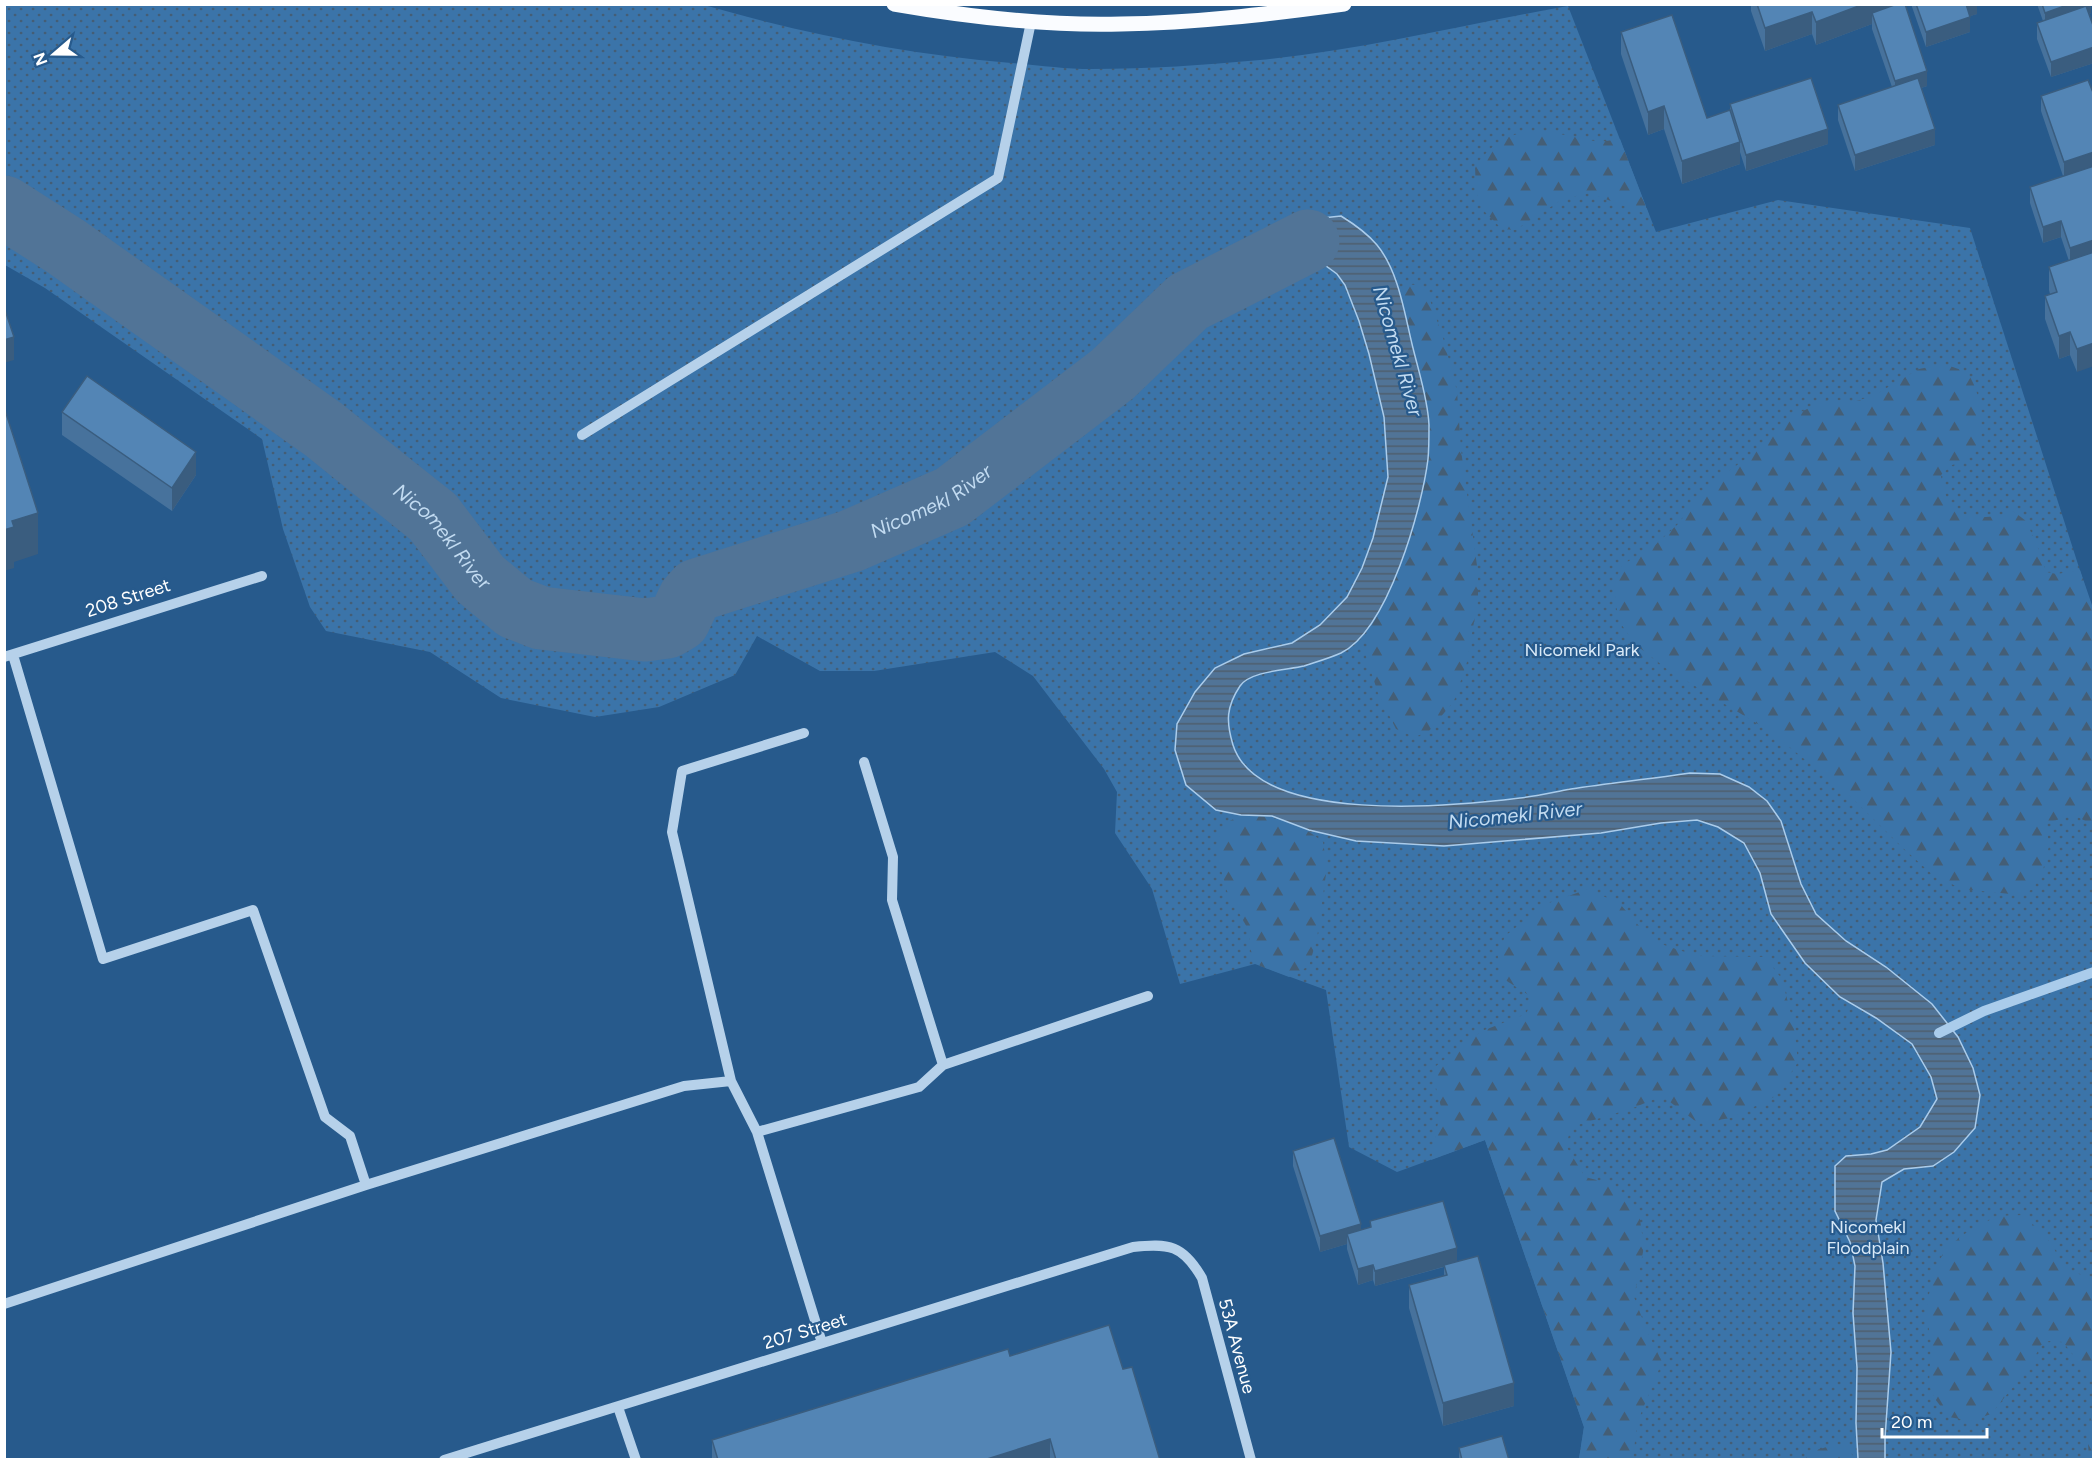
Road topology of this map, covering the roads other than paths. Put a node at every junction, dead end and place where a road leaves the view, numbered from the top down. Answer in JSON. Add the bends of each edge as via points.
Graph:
{"nodes":[{"id":1,"x":894,"y":4,"type":"edge"},
{"id":2,"x":1344,"y":4,"type":"edge"},
{"id":3,"x":1031,"y":22,"type":"junction"},
{"id":4,"x":582,"y":435,"type":"dead end"},
{"id":5,"x":262,"y":576,"type":"dead end"},
{"id":6,"x":9,"y":656,"type":"edge"},
{"id":7,"x":804,"y":733,"type":"dead end"},
{"id":8,"x":864,"y":762,"type":"dead end"},
{"id":9,"x":1148,"y":996,"type":"dead end"},
{"id":10,"x":944,"y":1065,"type":"junction"},
{"id":11,"x":731,"y":1081,"type":"junction"},
{"id":12,"x":757,"y":1132,"type":"junction"},
{"id":13,"x":366,"y":1185,"type":"junction"},
{"id":14,"x":1177,"y":1249,"type":"joint"},
{"id":15,"x":4,"y":1304,"type":"edge"},
{"id":16,"x":822,"y":1343,"type":"junction"},
{"id":17,"x":618,"y":1407,"type":"junction"},
{"id":18,"x":444,"y":1460,"type":"edge"},
{"id":19,"x":636,"y":1460,"type":"edge"},
{"id":20,"x":1251,"y":1460,"type":"edge"}],
"edges":[{"from":1,"to":3,"type":"main road"},
{"from":2,"to":3,"type":"main road","via":[[1209,20]]},
{"from":3,"to":4,"type":"street","via":[[998,178]]},
{"from":5,"to":6,"type":"street","name":"208 Street"},
{"from":6,"to":13,"type":"street","via":[[103,959],[254,910],[325,1118],[350,1136]]},
{"from":7,"to":11,"type":"street","via":[[682,771],[672,832]]},
{"from":8,"to":10,"type":"street","via":[[893,856],[892,900]]},
{"from":9,"to":10,"type":"street"},
{"from":10,"to":12,"type":"street","via":[[919,1087]]},
{"from":11,"to":12,"type":"street"},
{"from":11,"to":13,"type":"street","via":[[684,1086]]},
{"from":12,"to":16,"type":"street"},
{"from":13,"to":15,"type":"street"},
{"from":14,"to":16,"type":"street","name":"207 Street","via":[[1155,1245],[1132,1247]]},
{"from":14,"to":20,"type":"street","name":"53A Avenue","via":[[1192,1261],[1202,1278]]},
{"from":16,"to":17,"type":"street","name":"207 Street"},
{"from":17,"to":18,"type":"street","name":"207 Street"},
{"from":17,"to":19,"type":"street"}]}
